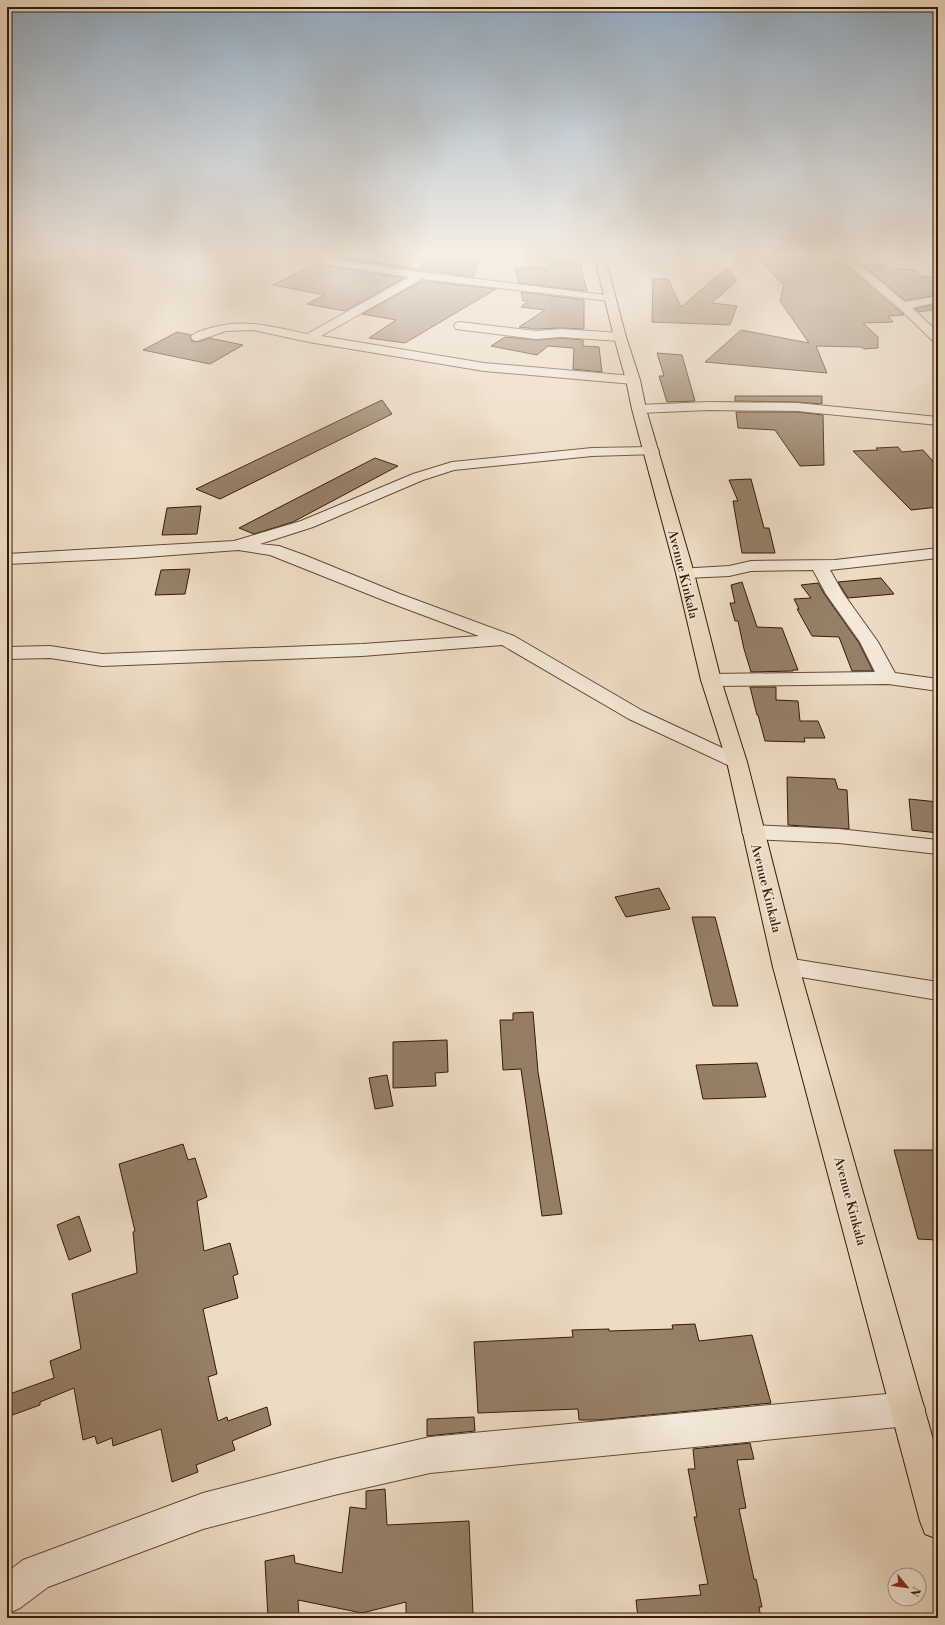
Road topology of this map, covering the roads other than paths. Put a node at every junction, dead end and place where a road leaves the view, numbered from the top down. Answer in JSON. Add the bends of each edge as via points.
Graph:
{"nodes":[{"id":1,"x":216,"y":330,"type":"edge"},
{"id":2,"x":265,"y":330,"type":"edge"},
{"id":3,"x":323,"y":330,"type":"edge"},
{"id":4,"x":492,"y":330,"type":"edge"},
{"id":5,"x":618,"y":330,"type":"edge"},
{"id":6,"x":928,"y":330,"type":"edge"},
{"id":7,"x":197,"y":337,"type":"dead end"},
{"id":8,"x":620,"y":337,"type":"junction"},
{"id":9,"x":309,"y":338,"type":"junction"},
{"id":10,"x":938,"y":339,"type":"edge"},
{"id":11,"x":633,"y":380,"type":"junction"},
{"id":12,"x":640,"y":409,"type":"junction"},
{"id":13,"x":938,"y":421,"type":"edge"},
{"id":14,"x":652,"y":451,"type":"junction"},
{"id":15,"x":235,"y":546,"type":"junction"},
{"id":16,"x":938,"y":553,"type":"edge"},
{"id":17,"x":7,"y":559,"type":"edge"},
{"id":18,"x":819,"y":566,"type":"junction"},
{"id":19,"x":685,"y":573,"type":"junction"},
{"id":20,"x":507,"y":640,"type":"junction"},
{"id":21,"x":7,"y":653,"type":"edge"},
{"id":22,"x":888,"y":678,"type":"junction"},
{"id":23,"x":711,"y":680,"type":"junction"},
{"id":24,"x":938,"y":685,"type":"edge"},
{"id":25,"x":737,"y":762,"type":"junction"},
{"id":26,"x":753,"y":832,"type":"junction"},
{"id":27,"x":938,"y":846,"type":"edge"},
{"id":28,"x":786,"y":967,"type":"junction"},
{"id":29,"x":938,"y":991,"type":"edge"},
{"id":30,"x":908,"y":1409,"type":"junction"},
{"id":31,"x":938,"y":1521,"type":"edge"},
{"id":32,"x":7,"y":1595,"type":"edge"}],
"edges":[{"from":1,"to":7,"type":"street"},
{"from":2,"to":9,"type":"street"},
{"from":3,"to":9,"type":"street"},
{"from":4,"to":8,"type":"street","via":[[536,335],[561,333]]},
{"from":5,"to":8,"type":"main road","name":"Avenue Kinkala"},
{"from":6,"to":10,"type":"street"},
{"from":8,"to":11,"type":"main road","name":"Avenue Kinkala"},
{"from":9,"to":11,"type":"street","via":[[484,367]]},
{"from":11,"to":12,"type":"main road","name":"Avenue Kinkala"},
{"from":12,"to":13,"type":"street","via":[[709,406],[798,408]]},
{"from":12,"to":14,"type":"main road","name":"Avenue Kinkala"},
{"from":14,"to":15,"type":"street","via":[[592,452],[452,466],[418,477],[307,524]]},
{"from":14,"to":19,"type":"main road","name":"Avenue Kinkala"},
{"from":15,"to":17,"type":"street"},
{"from":15,"to":20,"type":"street","via":[[273,550]]},
{"from":16,"to":18,"type":"street"},
{"from":18,"to":19,"type":"street","via":[[751,566]]},
{"from":18,"to":22,"type":"street","via":[[835,594],[869,642]]},
{"from":19,"to":23,"type":"main road","name":"Avenue Kinkala"},
{"from":20,"to":21,"type":"street","via":[[362,650],[102,660],[50,652]]},
{"from":20,"to":25,"type":"street","via":[[636,715]]},
{"from":22,"to":23,"type":"street"},
{"from":22,"to":24,"type":"street"},
{"from":23,"to":25,"type":"main road","name":"Avenue Kinkala"},
{"from":25,"to":26,"type":"main road","name":"Avenue Kinkala"},
{"from":26,"to":27,"type":"street","via":[[839,836]]},
{"from":26,"to":28,"type":"main road","name":"Avenue Kinkala"},
{"from":28,"to":29,"type":"street"},
{"from":28,"to":30,"type":"main road","name":"Avenue Kinkala"},
{"from":30,"to":31,"type":"main road","name":"Avenue Kinkala"},
{"from":30,"to":32,"type":"street","via":[[430,1455],[203,1511],[36,1573]]}]}
